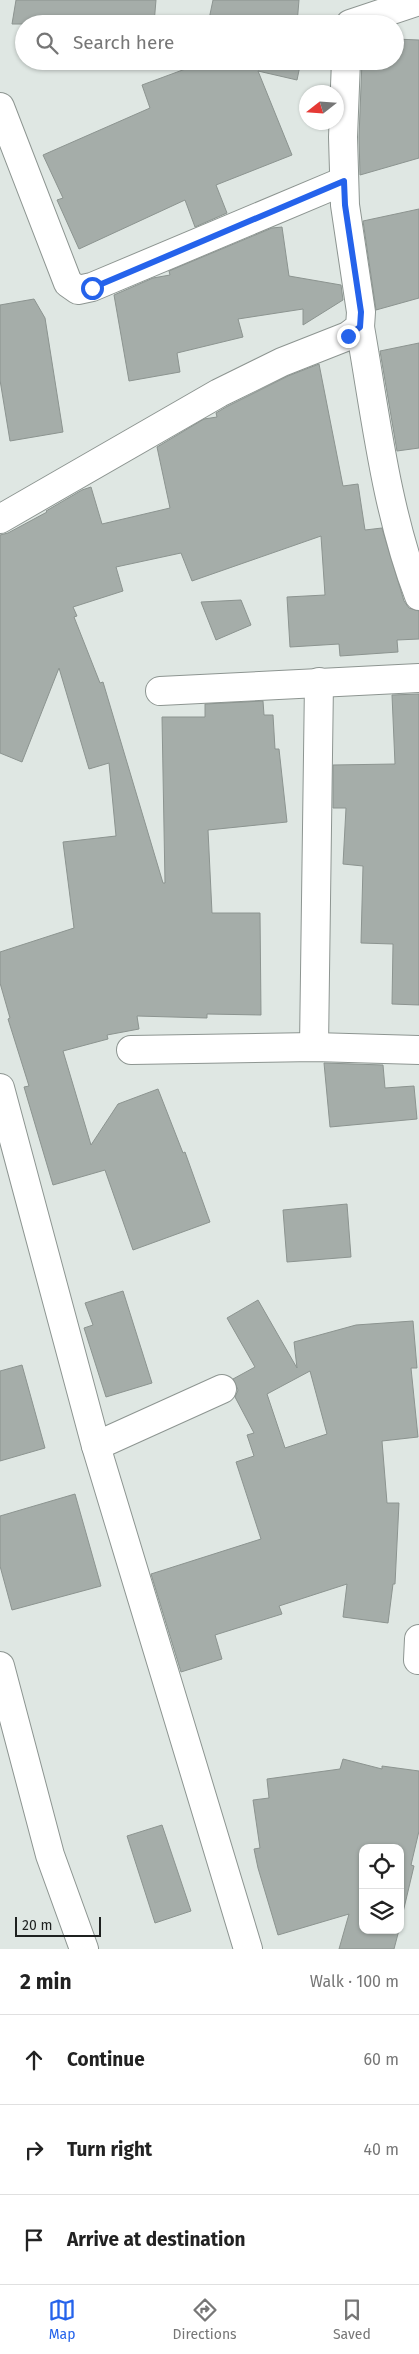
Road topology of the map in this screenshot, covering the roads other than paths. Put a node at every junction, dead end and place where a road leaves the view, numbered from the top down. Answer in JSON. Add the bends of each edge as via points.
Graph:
{"nodes":[{"id":1,"x":346,"y":0,"type":"edge"},
{"id":2,"x":419,"y":1,"type":"edge"},
{"id":3,"x":348,"y":15,"type":"edge"},
{"id":4,"x":376,"y":15,"type":"edge"},
{"id":5,"x":346,"y":70,"type":"edge"},
{"id":6,"x":0,"y":107,"type":"edge"},
{"id":7,"x":344,"y":181,"type":"junction"},
{"id":8,"x":360,"y":327,"type":"junction"},
{"id":9,"x":0,"y":519,"type":"edge"},
{"id":10,"x":419,"y":596,"type":"edge"},
{"id":11,"x":419,"y":678,"type":"edge"},
{"id":12,"x":319,"y":682,"type":"junction"},
{"id":13,"x":160,"y":691,"type":"dead end"},
{"id":14,"x":314,"y":1047,"type":"junction"},
{"id":15,"x":131,"y":1050,"type":"dead end"},
{"id":16,"x":419,"y":1050,"type":"edge"},
{"id":17,"x":0,"y":1088,"type":"edge"},
{"id":18,"x":222,"y":1388,"type":"dead end"},
{"id":19,"x":96,"y":1446,"type":"junction"},
{"id":20,"x":0,"y":1666,"type":"edge"},
{"id":21,"x":84,"y":1949,"type":"edge"},
{"id":22,"x":248,"y":1949,"type":"edge"}],
"edges":[{"from":1,"to":3,"type":"street"},
{"from":2,"to":4,"type":"street"},
{"from":5,"to":7,"type":"street"},
{"from":6,"to":7,"type":"street","via":[[68,283],[78,290],[92,288]]},
{"from":7,"to":8,"type":"street","via":[[361,312]]},
{"from":8,"to":9,"type":"street","via":[[348,336],[282,362],[219,393]]},
{"from":8,"to":10,"type":"street","via":[[392,507],[406,564]]},
{"from":11,"to":12,"type":"street"},
{"from":12,"to":13,"type":"street"},
{"from":12,"to":14,"type":"street"},
{"from":14,"to":15,"type":"street"},
{"from":14,"to":16,"type":"street"},
{"from":17,"to":19,"type":"street"},
{"from":18,"to":19,"type":"street"},
{"from":19,"to":22,"type":"street"},
{"from":20,"to":21,"type":"street","via":[[50,1855]]}]}
